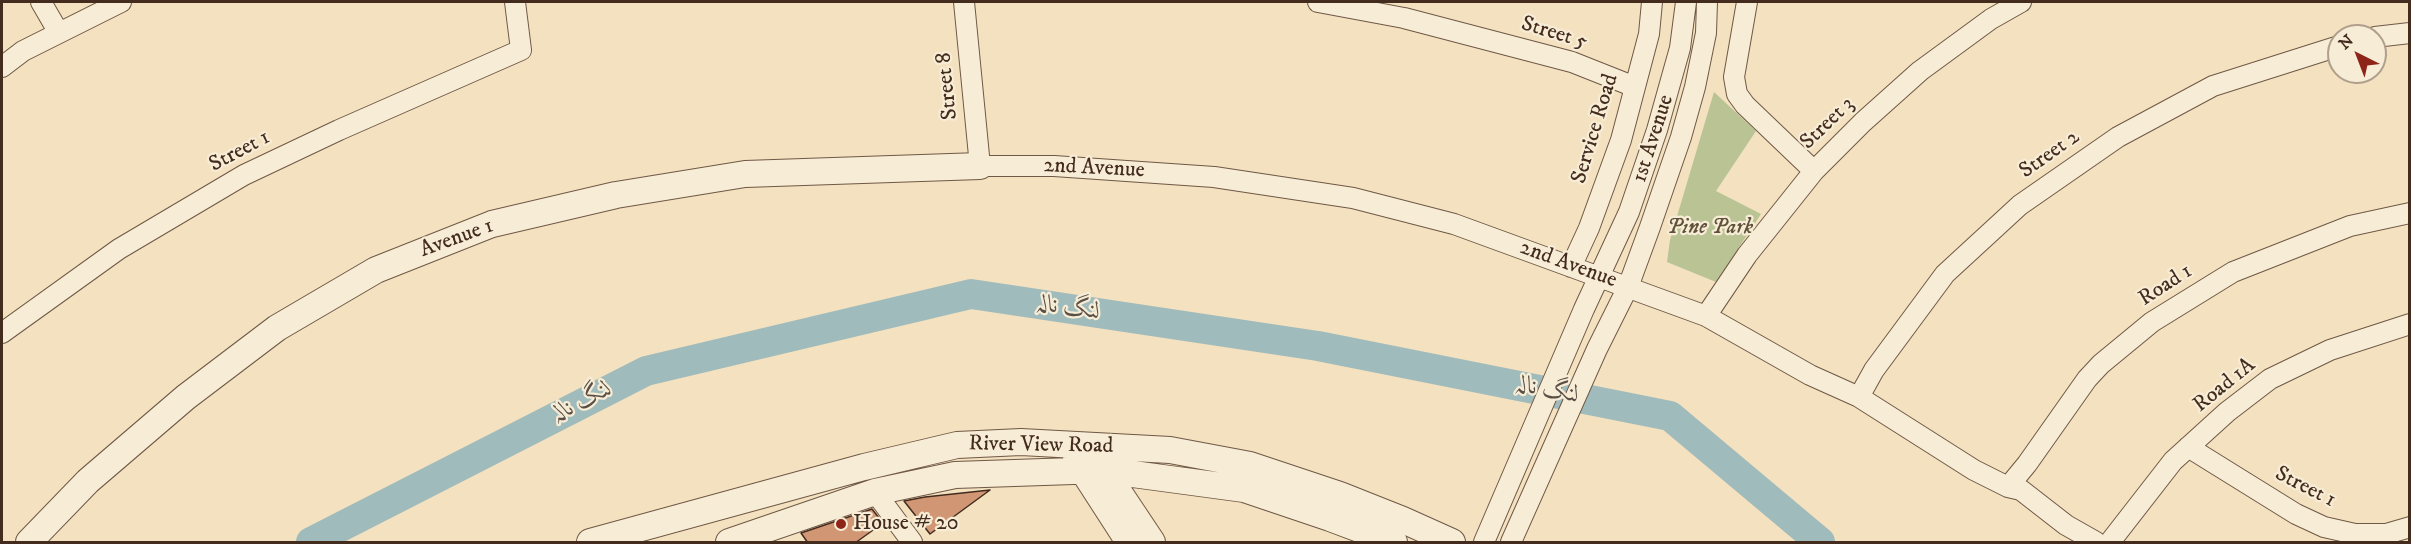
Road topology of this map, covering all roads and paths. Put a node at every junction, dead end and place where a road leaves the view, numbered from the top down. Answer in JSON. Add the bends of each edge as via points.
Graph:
{"nodes":[{"id":1,"x":41,"y":2,"type":"edge"},
{"id":2,"x":121,"y":2,"type":"edge"},
{"id":3,"x":515,"y":2,"type":"edge"},
{"id":4,"x":964,"y":2,"type":"edge"},
{"id":5,"x":1318,"y":2,"type":"edge"},
{"id":6,"x":1652,"y":2,"type":"edge"},
{"id":7,"x":1686,"y":2,"type":"edge"},
{"id":8,"x":1707,"y":2,"type":"edge"},
{"id":9,"x":1747,"y":2,"type":"edge"},
{"id":10,"x":2020,"y":2,"type":"edge"},
{"id":11,"x":59,"y":33,"type":"junction"},
{"id":12,"x":2409,"y":33,"type":"edge"},
{"id":13,"x":2387,"y":36,"type":"edge"},
{"id":14,"x":2327,"y":50,"type":"edge"},
{"id":15,"x":2,"y":67,"type":"edge"},
{"id":16,"x":1635,"y":87,"type":"junction"},
{"id":17,"x":980,"y":166,"type":"junction"},
{"id":18,"x":1814,"y":171,"type":"junction"},
{"id":19,"x":2409,"y":213,"type":"edge"},
{"id":20,"x":1571,"y":267,"type":"junction"},
{"id":21,"x":1600,"y":277,"type":"junction"},
{"id":22,"x":1628,"y":287,"type":"junction"},
{"id":23,"x":1706,"y":316,"type":"junction"},
{"id":24,"x":2409,"y":324,"type":"edge"},
{"id":25,"x":3,"y":329,"type":"edge"},
{"id":26,"x":1859,"y":397,"type":"junction"},
{"id":27,"x":1078,"y":444,"type":"junction"},
{"id":28,"x":2188,"y":447,"type":"junction"},
{"id":29,"x":1093,"y":471,"type":"junction"},
{"id":30,"x":2008,"y":487,"type":"junction"},
{"id":31,"x":875,"y":492,"type":"junction"},
{"id":32,"x":2409,"y":527,"type":"edge"},
{"id":33,"x":1485,"y":539,"type":"edge"},
{"id":34,"x":29,"y":543,"type":"edge"},
{"id":35,"x":590,"y":543,"type":"edge"},
{"id":36,"x":729,"y":543,"type":"edge"},
{"id":37,"x":912,"y":543,"type":"edge"},
{"id":38,"x":1129,"y":543,"type":"edge"},
{"id":39,"x":1152,"y":543,"type":"edge"},
{"id":40,"x":1394,"y":543,"type":"edge"},
{"id":41,"x":1452,"y":543,"type":"edge"},
{"id":42,"x":1511,"y":543,"type":"edge"},
{"id":43,"x":2096,"y":543,"type":"edge"},
{"id":44,"x":2110,"y":543,"type":"edge"}],
"edges":[{"from":1,"to":11,"type":"street"},
{"from":2,"to":11,"type":"street"},
{"from":3,"to":25,"type":"street","name":"Street 1","via":[[521,50],[244,175],[118,249]]},
{"from":4,"to":17,"type":"street","name":"Street 8"},
{"from":5,"to":16,"type":"street","name":"Street 5","via":[[1404,18],[1561,59]]},
{"from":6,"to":16,"type":"street","name":"Service Road","via":[[1649,34]]},
{"from":7,"to":21,"type":"street","name":"1st Avenue","via":[[1680,48],[1657,130],[1629,212]]},
{"from":8,"to":22,"type":"street","name":"1st Avenue","via":[[1706,33],[1689,107]]},
{"from":9,"to":18,"type":"street","via":[[1734,77],[1737,94]]},
{"from":10,"to":18,"type":"street","name":"Street 3","via":[[1920,71]]},
{"from":11,"to":15,"type":"street"},
{"from":12,"to":13,"type":"street"},
{"from":14,"to":26,"type":"street","name":"Street 2","via":[[2213,86],[2118,137],[2020,205],[1945,274],[1874,370]]},
{"from":16,"to":20,"type":"street","name":"Service Road","via":[[1621,140]]},
{"from":17,"to":20,"type":"street","name":"2nd Avenue","via":[[1054,165],[1214,177],[1353,198],[1454,224]]},
{"from":17,"to":34,"type":"street","name":"Avenue 1","via":[[745,174],[616,195],[492,224],[376,270],[277,328],[186,397],[88,481]]},
{"from":18,"to":23,"type":"street","name":"Street 3","via":[[1747,255]]},
{"from":19,"to":30,"type":"street","name":"Road 1","via":[[2350,226],[2233,272],[2152,322],[2087,379]]},
{"from":20,"to":21,"type":"street","name":"2nd Avenue"},
{"from":21,"to":22,"type":"street","name":"2nd Avenue"},
{"from":21,"to":33,"type":"street","name":"1st Avenue"},
{"from":22,"to":23,"type":"street","name":"2nd Avenue"},
{"from":22,"to":42,"type":"street","name":"1st Avenue"},
{"from":23,"to":26,"type":"street","name":"2nd Avenue","via":[[1810,375]]},
{"from":24,"to":28,"type":"street","name":"Road 1A","via":[[2330,350],[2270,379]]},
{"from":26,"to":30,"type":"street","name":"2nd Avenue","via":[[1974,470]]},
{"from":27,"to":29,"type":"street"},
{"from":27,"to":35,"type":"street","name":"River View Road","via":[[957,445]]},
{"from":27,"to":41,"type":"street","name":"River View Road","via":[[1170,450],[1250,465],[1340,495]]},
{"from":28,"to":32,"type":"street","name":"Street 1","via":[[2324,527],[2355,534],[2386,534]]},
{"from":28,"to":44,"type":"street","name":"Road 1A"},
{"from":29,"to":31,"type":"street","name":"River View Road","via":[[955,476]]},
{"from":29,"to":38,"type":"street"},
{"from":29,"to":39,"type":"street"},
{"from":29,"to":40,"type":"street","name":"River View Road","via":[[1244,489]]},
{"from":30,"to":43,"type":"street","name":"2nd Avenue","via":[[2021,490]]},
{"from":31,"to":36,"type":"street","name":"River View Road"},
{"from":31,"to":37,"type":"street"}]}
